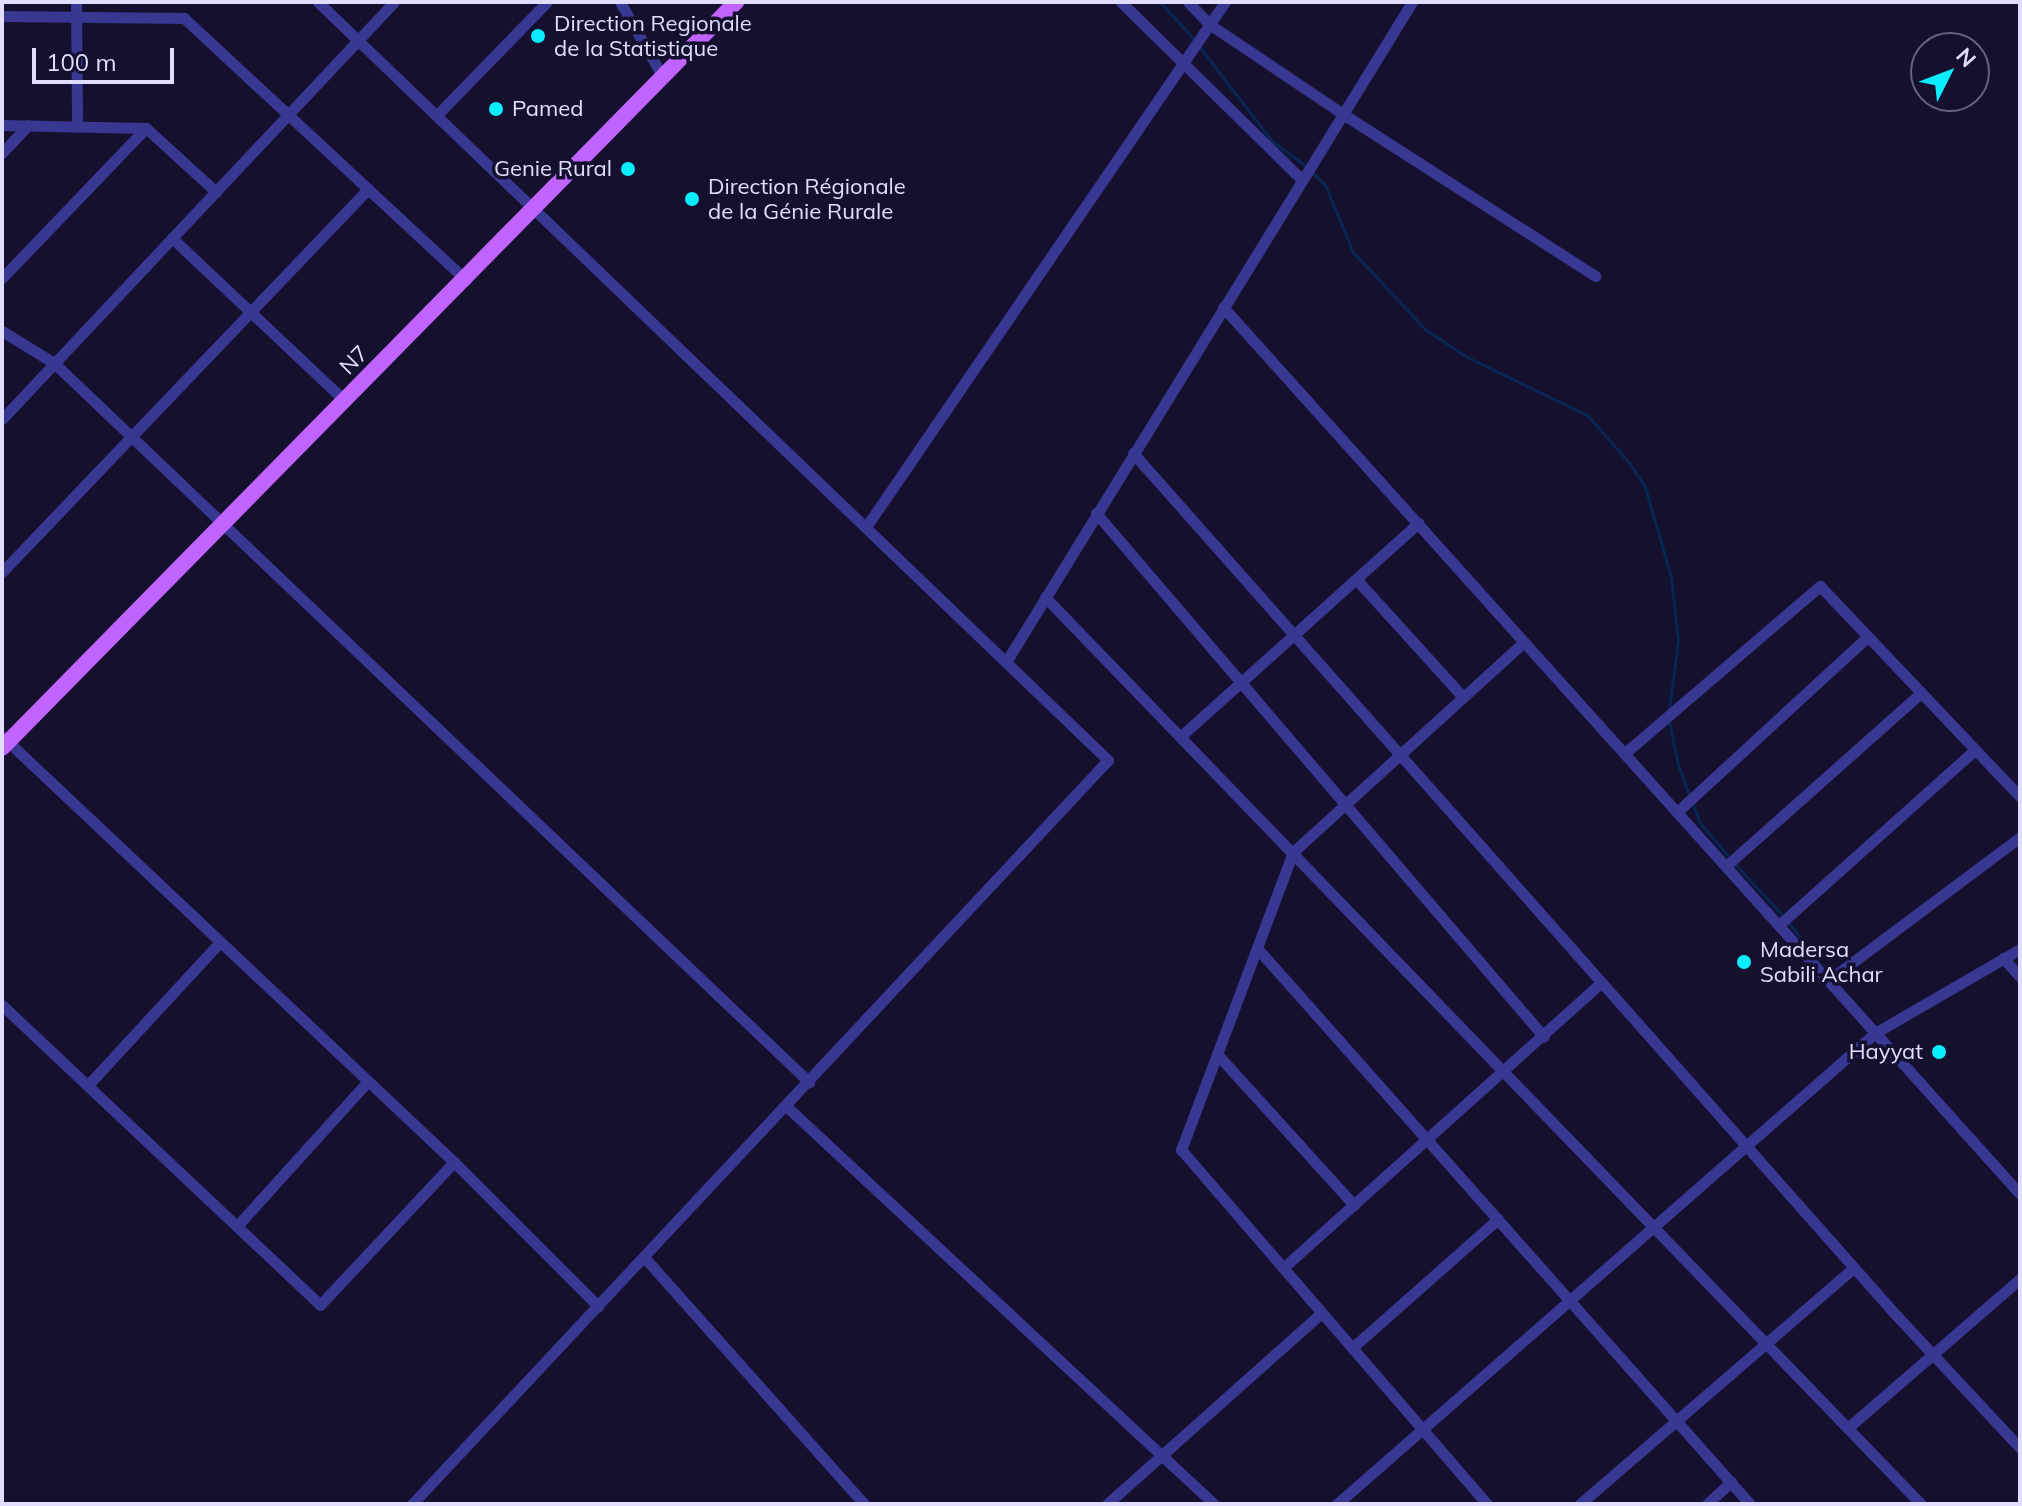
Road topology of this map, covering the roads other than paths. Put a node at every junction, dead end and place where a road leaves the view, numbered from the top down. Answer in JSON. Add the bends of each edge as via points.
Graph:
{"nodes":[{"id":1,"x":76,"y":2,"type":"edge"},
{"id":2,"x":318,"y":2,"type":"edge"},
{"id":3,"x":394,"y":2,"type":"edge"},
{"id":4,"x":547,"y":2,"type":"edge"},
{"id":5,"x":620,"y":2,"type":"edge"},
{"id":6,"x":736,"y":2,"type":"edge"},
{"id":7,"x":1121,"y":2,"type":"edge"},
{"id":8,"x":1188,"y":2,"type":"edge"},
{"id":9,"x":1225,"y":2,"type":"edge"},
{"id":10,"x":1412,"y":2,"type":"edge"},
{"id":11,"x":2,"y":16,"type":"edge"},
{"id":12,"x":77,"y":17,"type":"junction"},
{"id":13,"x":1209,"y":24,"type":"junction"},
{"id":14,"x":358,"y":40,"type":"junction"},
{"id":15,"x":1180,"y":62,"type":"junction"},
{"id":16,"x":663,"y":77,"type":"junction"},
{"id":17,"x":1343,"y":114,"type":"junction"},
{"id":18,"x":288,"y":115,"type":"junction"},
{"id":19,"x":437,"y":115,"type":"junction"},
{"id":20,"x":2,"y":125,"type":"edge"},
{"id":21,"x":28,"y":125,"type":"junction"},
{"id":22,"x":77,"y":126,"type":"junction"},
{"id":23,"x":146,"y":128,"type":"junction"},
{"id":24,"x":2,"y":153,"type":"edge"},
{"id":25,"x":1302,"y":180,"type":"junction"},
{"id":26,"x":368,"y":189,"type":"junction"},
{"id":27,"x":216,"y":192,"type":"junction"},
{"id":28,"x":536,"y":205,"type":"junction"},
{"id":29,"x":172,"y":238,"type":"junction"},
{"id":30,"x":1595,"y":276,"type":"dead end"},
{"id":31,"x":2,"y":278,"type":"edge"},
{"id":32,"x":466,"y":280,"type":"junction"},
{"id":33,"x":1223,"y":307,"type":"junction"},
{"id":34,"x":250,"y":312,"type":"junction"},
{"id":35,"x":2,"y":331,"type":"edge"},
{"id":36,"x":54,"y":363,"type":"junction"},
{"id":37,"x":345,"y":401,"type":"junction"},
{"id":38,"x":2,"y":419,"type":"edge"},
{"id":39,"x":131,"y":436,"type":"junction"},
{"id":40,"x":1133,"y":453,"type":"junction"},
{"id":41,"x":1096,"y":513,"type":"junction"},
{"id":42,"x":223,"y":522,"type":"junction"},
{"id":43,"x":1418,"y":523,"type":"junction"},
{"id":44,"x":866,"y":527,"type":"junction"},
{"id":45,"x":2,"y":572,"type":"edge"},
{"id":46,"x":1356,"y":579,"type":"junction"},
{"id":47,"x":1045,"y":597,"type":"junction"},
{"id":48,"x":1294,"y":635,"type":"junction"},
{"id":49,"x":1867,"y":637,"type":"junction"},
{"id":50,"x":1524,"y":642,"type":"junction"},
{"id":51,"x":1006,"y":662,"type":"junction"},
{"id":52,"x":1241,"y":682,"type":"junction"},
{"id":53,"x":1921,"y":693,"type":"junction"},
{"id":54,"x":1462,"y":696,"type":"junction"},
{"id":55,"x":1181,"y":736,"type":"junction"},
{"id":56,"x":4,"y":742,"type":"edge"},
{"id":57,"x":1975,"y":750,"type":"junction"},
{"id":58,"x":1625,"y":753,"type":"junction"},
{"id":59,"x":1399,"y":754,"type":"junction"},
{"id":60,"x":2020,"y":797,"type":"edge"},
{"id":61,"x":1345,"y":804,"type":"junction"},
{"id":62,"x":1677,"y":812,"type":"junction"},
{"id":63,"x":2020,"y":837,"type":"edge"},
{"id":64,"x":1293,"y":852,"type":"junction"},
{"id":65,"x":1726,"y":866,"type":"junction"},
{"id":66,"x":1779,"y":925,"type":"junction"},
{"id":67,"x":220,"y":942,"type":"junction"},
{"id":68,"x":1257,"y":948,"type":"junction"},
{"id":69,"x":2020,"y":949,"type":"edge"},
{"id":70,"x":2003,"y":958,"type":"junction"},
{"id":71,"x":2020,"y":977,"type":"edge"},
{"id":72,"x":1829,"y":980,"type":"junction"},
{"id":73,"x":1601,"y":983,"type":"junction"},
{"id":74,"x":2,"y":1005,"type":"edge"},
{"id":75,"x":1875,"y":1033,"type":"junction"},
{"id":76,"x":1544,"y":1037,"type":"junction"},
{"id":77,"x":1217,"y":1054,"type":"junction"},
{"id":78,"x":1507,"y":1070,"type":"junction"},
{"id":79,"x":368,"y":1081,"type":"junction"},
{"id":80,"x":809,"y":1082,"type":"junction"},
{"id":81,"x":88,"y":1085,"type":"junction"},
{"id":82,"x":786,"y":1106,"type":"junction"},
{"id":83,"x":1428,"y":1140,"type":"junction"},
{"id":84,"x":1746,"y":1146,"type":"junction"},
{"id":85,"x":454,"y":1162,"type":"junction"},
{"id":86,"x":2020,"y":1194,"type":"edge"},
{"id":87,"x":1354,"y":1205,"type":"junction"},
{"id":88,"x":1498,"y":1219,"type":"junction"},
{"id":89,"x":1656,"y":1224,"type":"junction"},
{"id":90,"x":237,"y":1226,"type":"junction"},
{"id":91,"x":644,"y":1257,"type":"junction"},
{"id":92,"x":1283,"y":1268,"type":"junction"},
{"id":93,"x":1853,"y":1268,"type":"junction"},
{"id":94,"x":2020,"y":1279,"type":"edge"},
{"id":95,"x":1570,"y":1300,"type":"junction"},
{"id":96,"x":598,"y":1306,"type":"junction"},
{"id":97,"x":1321,"y":1313,"type":"junction"},
{"id":98,"x":1768,"y":1341,"type":"junction"},
{"id":99,"x":1352,"y":1348,"type":"junction"},
{"id":100,"x":1933,"y":1357,"type":"junction"},
{"id":101,"x":1676,"y":1421,"type":"junction"},
{"id":102,"x":1850,"y":1426,"type":"junction"},
{"id":103,"x":1423,"y":1429,"type":"junction"},
{"id":104,"x":2020,"y":1448,"type":"edge"},
{"id":105,"x":1162,"y":1455,"type":"junction"},
{"id":106,"x":1731,"y":1482,"type":"junction"},
{"id":107,"x":412,"y":1504,"type":"edge"},
{"id":108,"x":864,"y":1504,"type":"edge"},
{"id":109,"x":1107,"y":1504,"type":"edge"},
{"id":110,"x":1214,"y":1504,"type":"edge"},
{"id":111,"x":1337,"y":1504,"type":"edge"},
{"id":112,"x":1487,"y":1504,"type":"edge"},
{"id":113,"x":1580,"y":1504,"type":"edge"},
{"id":114,"x":1707,"y":1504,"type":"edge"},
{"id":115,"x":1750,"y":1504,"type":"edge"},
{"id":116,"x":1921,"y":1504,"type":"edge"}],
"edges":[{"from":1,"to":12,"type":"street"},
{"from":2,"to":14,"type":"street"},
{"from":3,"to":14,"type":"street"},
{"from":4,"to":19,"type":"street"},
{"from":5,"to":16,"type":"street"},
{"from":6,"to":16,"type":"main road","name":"N7"},
{"from":7,"to":15,"type":"street"},
{"from":8,"to":13,"type":"street"},
{"from":9,"to":13,"type":"street"},
{"from":10,"to":17,"type":"street"},
{"from":11,"to":12,"type":"street"},
{"from":12,"to":18,"type":"street","via":[[184,18]]},
{"from":12,"to":22,"type":"street"},
{"from":13,"to":15,"type":"street"},
{"from":13,"to":17,"type":"street"},
{"from":14,"to":18,"type":"street"},
{"from":14,"to":19,"type":"street"},
{"from":15,"to":25,"type":"street"},
{"from":15,"to":44,"type":"street"},
{"from":16,"to":28,"type":"main road","name":"N7"},
{"from":17,"to":25,"type":"street"},
{"from":17,"to":30,"type":"street"},
{"from":18,"to":26,"type":"street"},
{"from":18,"to":27,"type":"street"},
{"from":19,"to":28,"type":"street"},
{"from":20,"to":21,"type":"street"},
{"from":21,"to":22,"type":"street"},
{"from":21,"to":24,"type":"street"},
{"from":22,"to":23,"type":"street"},
{"from":23,"to":27,"type":"street"},
{"from":23,"to":31,"type":"street"},
{"from":25,"to":33,"type":"street"},
{"from":26,"to":32,"type":"street"},
{"from":26,"to":34,"type":"street"},
{"from":27,"to":29,"type":"street"},
{"from":28,"to":32,"type":"main road","name":"N7"},
{"from":28,"to":44,"type":"street"},
{"from":29,"to":34,"type":"street"},
{"from":29,"to":36,"type":"street"},
{"from":32,"to":37,"type":"main road","name":"N7"},
{"from":33,"to":40,"type":"street"},
{"from":33,"to":43,"type":"street"},
{"from":34,"to":37,"type":"street"},
{"from":34,"to":39,"type":"street"},
{"from":35,"to":36,"type":"street"},
{"from":36,"to":38,"type":"street"},
{"from":36,"to":39,"type":"street"},
{"from":37,"to":42,"type":"main road","name":"N7"},
{"from":39,"to":42,"type":"street"},
{"from":39,"to":45,"type":"street"},
{"from":40,"to":41,"type":"street"},
{"from":40,"to":48,"type":"street"},
{"from":41,"to":47,"type":"street"},
{"from":41,"to":52,"type":"street"},
{"from":42,"to":56,"type":"main road","name":"N7"},
{"from":42,"to":80,"type":"street"},
{"from":43,"to":46,"type":"street"},
{"from":43,"to":50,"type":"street"},
{"from":44,"to":51,"type":"street"},
{"from":46,"to":48,"type":"street"},
{"from":46,"to":54,"type":"street"},
{"from":47,"to":51,"type":"street"},
{"from":47,"to":55,"type":"street"},
{"from":48,"to":52,"type":"street"},
{"from":48,"to":59,"type":"street"},
{"from":49,"to":53,"type":"street"},
{"from":49,"to":58,"type":"street","via":[[1820,586]]},
{"from":49,"to":62,"type":"street"},
{"from":50,"to":54,"type":"street"},
{"from":50,"to":58,"type":"street"},
{"from":51,"to":80,"type":"street","via":[[1108,760]]},
{"from":52,"to":55,"type":"street"},
{"from":52,"to":61,"type":"street"},
{"from":53,"to":57,"type":"street"},
{"from":53,"to":65,"type":"street"},
{"from":54,"to":59,"type":"street"},
{"from":55,"to":64,"type":"street"},
{"from":56,"to":67,"type":"street"},
{"from":57,"to":60,"type":"street"},
{"from":57,"to":66,"type":"street"},
{"from":58,"to":62,"type":"street"},
{"from":59,"to":61,"type":"street"},
{"from":59,"to":73,"type":"street"},
{"from":61,"to":64,"type":"street"},
{"from":61,"to":76,"type":"street"},
{"from":62,"to":65,"type":"street"},
{"from":63,"to":72,"type":"street"},
{"from":64,"to":68,"type":"street"},
{"from":64,"to":78,"type":"street"},
{"from":65,"to":66,"type":"street"},
{"from":66,"to":72,"type":"street"},
{"from":67,"to":79,"type":"street"},
{"from":67,"to":81,"type":"street"},
{"from":68,"to":77,"type":"street"},
{"from":68,"to":83,"type":"street"},
{"from":69,"to":70,"type":"street"},
{"from":70,"to":71,"type":"street"},
{"from":70,"to":75,"type":"street"},
{"from":72,"to":75,"type":"street"},
{"from":73,"to":76,"type":"street"},
{"from":73,"to":84,"type":"street"},
{"from":74,"to":81,"type":"street"},
{"from":75,"to":84,"type":"street"},
{"from":75,"to":86,"type":"street"},
{"from":76,"to":78,"type":"street"},
{"from":77,"to":87,"type":"street"},
{"from":77,"to":92,"type":"street","via":[[1181,1150]]},
{"from":78,"to":83,"type":"street"},
{"from":78,"to":89,"type":"street"},
{"from":79,"to":85,"type":"street"},
{"from":79,"to":90,"type":"street"},
{"from":80,"to":82,"type":"street"},
{"from":81,"to":90,"type":"street"},
{"from":82,"to":91,"type":"street"},
{"from":82,"to":105,"type":"street"},
{"from":83,"to":87,"type":"street"},
{"from":83,"to":88,"type":"street"},
{"from":84,"to":89,"type":"street"},
{"from":84,"to":93,"type":"street"},
{"from":85,"to":90,"type":"street","via":[[320,1305]]},
{"from":85,"to":96,"type":"street"},
{"from":87,"to":92,"type":"street"},
{"from":88,"to":95,"type":"street"},
{"from":88,"to":99,"type":"street"},
{"from":89,"to":95,"type":"street"},
{"from":89,"to":98,"type":"street"},
{"from":91,"to":96,"type":"street"},
{"from":91,"to":108,"type":"street"},
{"from":92,"to":97,"type":"street"},
{"from":93,"to":98,"type":"street"},
{"from":93,"to":100,"type":"street"},
{"from":94,"to":100,"type":"street"},
{"from":95,"to":101,"type":"street"},
{"from":95,"to":103,"type":"street"},
{"from":96,"to":107,"type":"street"},
{"from":97,"to":99,"type":"street"},
{"from":97,"to":105,"type":"street"},
{"from":98,"to":101,"type":"street"},
{"from":98,"to":102,"type":"street"},
{"from":99,"to":103,"type":"street"},
{"from":100,"to":102,"type":"street"},
{"from":100,"to":104,"type":"street"},
{"from":101,"to":106,"type":"street"},
{"from":101,"to":113,"type":"street"},
{"from":102,"to":116,"type":"street"},
{"from":103,"to":111,"type":"street"},
{"from":103,"to":112,"type":"street"},
{"from":105,"to":109,"type":"street"},
{"from":105,"to":110,"type":"street"},
{"from":106,"to":114,"type":"street"},
{"from":106,"to":115,"type":"street"}]}
